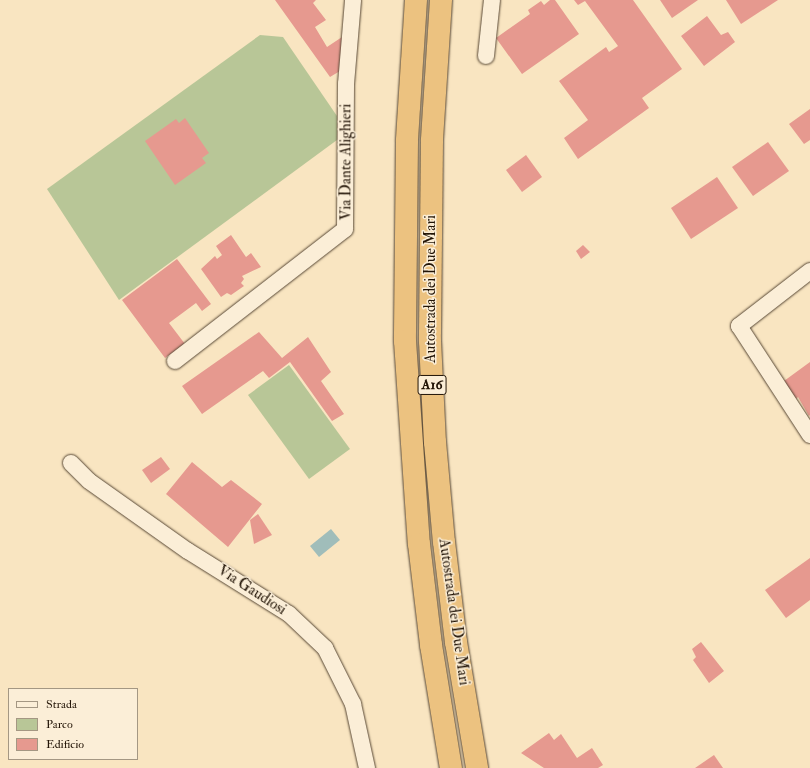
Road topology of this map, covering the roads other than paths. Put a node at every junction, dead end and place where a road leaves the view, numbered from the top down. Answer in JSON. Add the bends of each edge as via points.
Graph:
{"nodes":[{"id":1,"x":354,"y":0,"type":"edge"},
{"id":2,"x":416,"y":0,"type":"edge"},
{"id":3,"x":441,"y":0,"type":"edge"},
{"id":4,"x":492,"y":0,"type":"edge"},
{"id":5,"x":486,"y":56,"type":"dead end"},
{"id":6,"x":810,"y":271,"type":"edge"},
{"id":7,"x":175,"y":361,"type":"dead end"},
{"id":8,"x":809,"y":429,"type":"edge"},
{"id":9,"x":71,"y":463,"type":"dead end"},
{"id":10,"x":367,"y":768,"type":"edge"},
{"id":11,"x":451,"y":768,"type":"edge"},
{"id":12,"x":477,"y":768,"type":"edge"}],
"edges":[{"from":1,"to":7,"type":"street","name":"Via Dante Alighieri","via":[[346,84],[345,229]]},
{"from":2,"to":11,"type":"highway","name":"Autostrada dei Due Mari","number":"A16","via":[[407,141],[405,341],[419,544],[431,645]]},
{"from":3,"to":12,"type":"highway","name":"Autostrada dei Due Mari","number":"A16","via":[[432,140],[430,341],[435,442],[444,542],[456,642]]},
{"from":4,"to":5,"type":"street"},
{"from":6,"to":8,"type":"street","via":[[739,326]]},
{"from":9,"to":10,"type":"street","name":"Via Gaudiosi","via":[[89,481],[188,551],[289,614],[325,648],[353,704]]}]}
